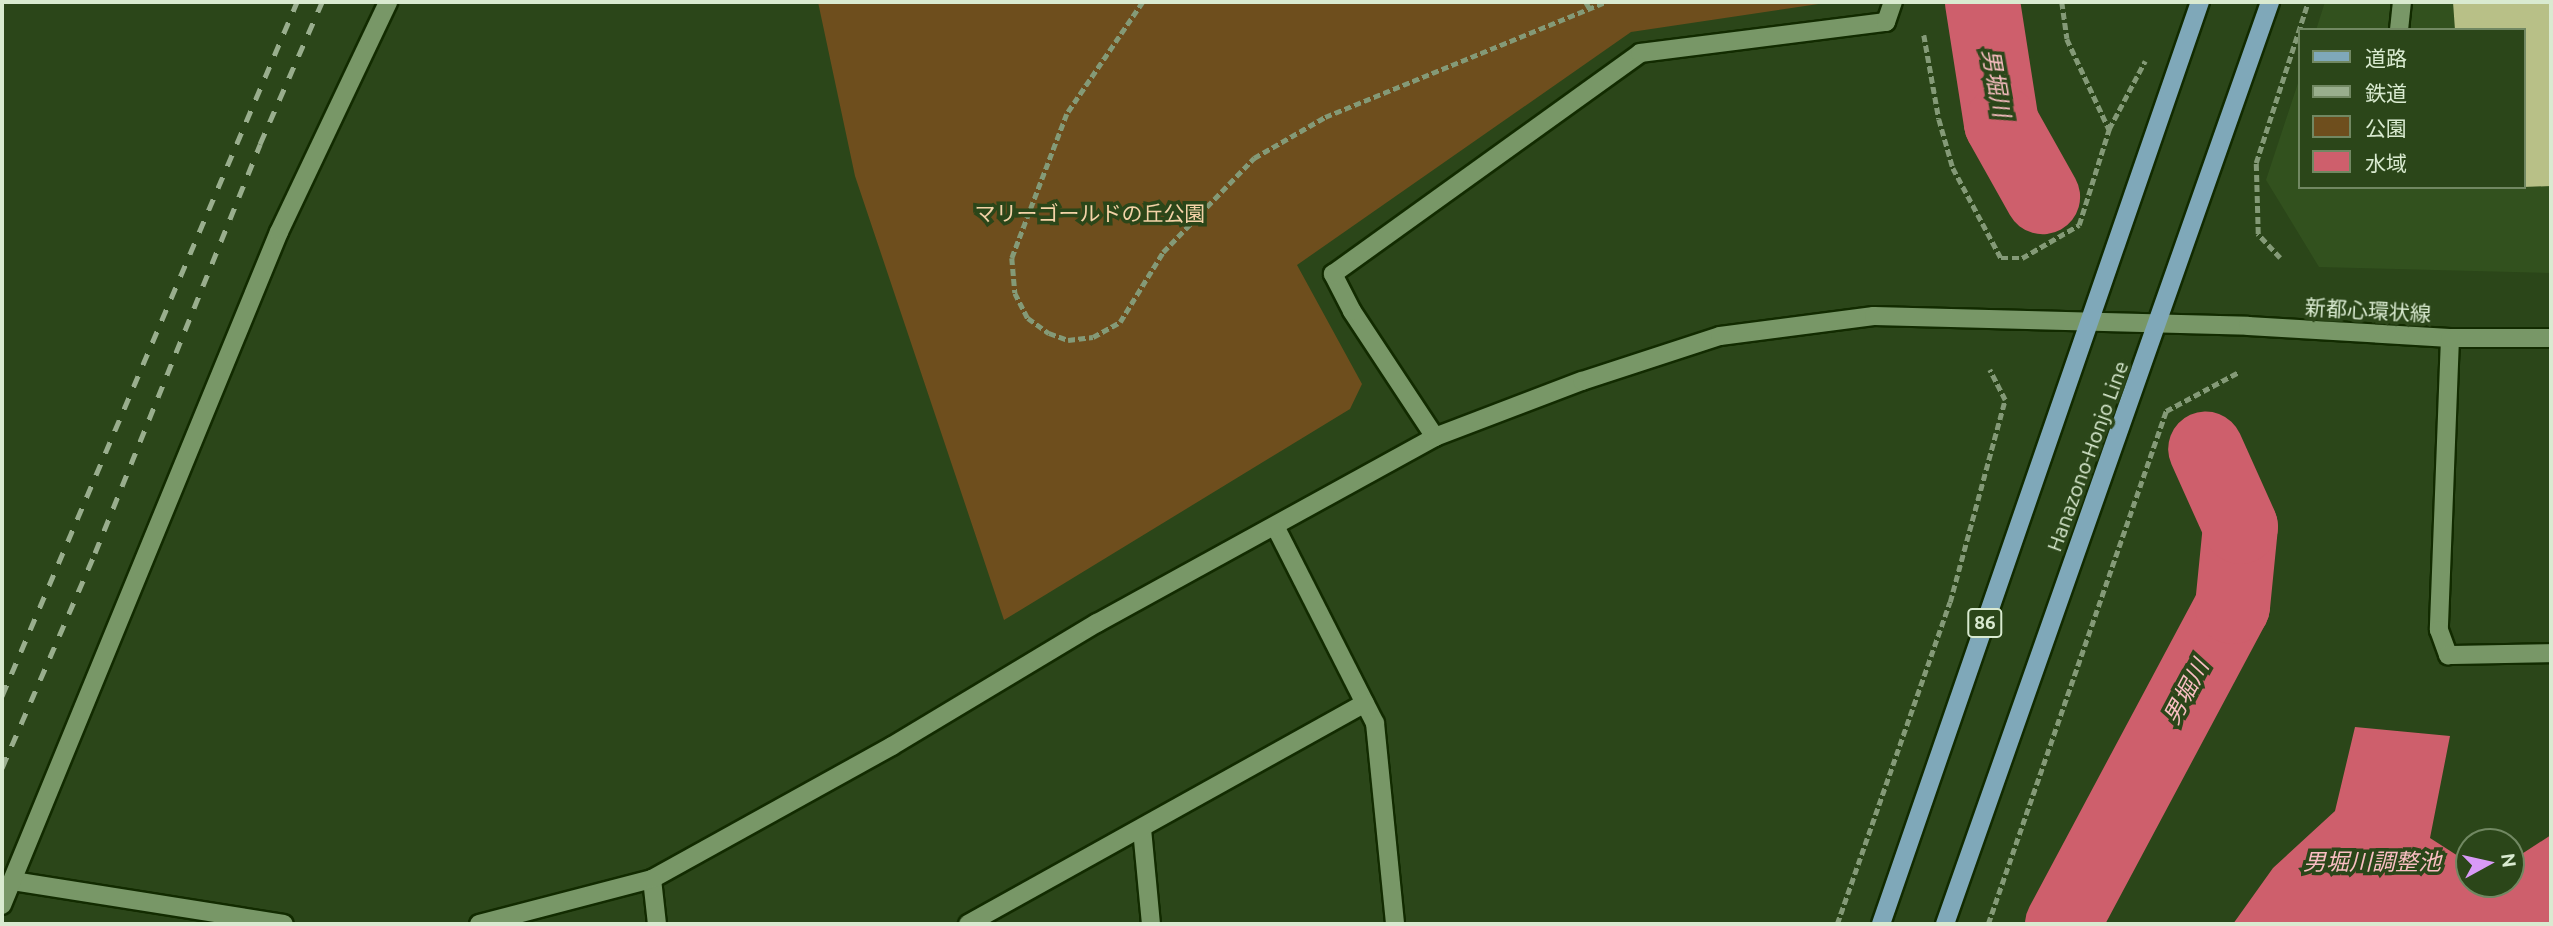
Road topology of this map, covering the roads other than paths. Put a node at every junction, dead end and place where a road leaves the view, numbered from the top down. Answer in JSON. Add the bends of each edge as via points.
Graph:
{"nodes":[{"id":1,"x":387,"y":2,"type":"edge"},
{"id":2,"x":1894,"y":2,"type":"edge"},
{"id":3,"x":2200,"y":2,"type":"edge"},
{"id":4,"x":2270,"y":2,"type":"edge"},
{"id":5,"x":2402,"y":2,"type":"edge"},
{"id":6,"x":2399,"y":28,"type":"edge"},
{"id":7,"x":2090,"y":321,"type":"junction"},
{"id":8,"x":2158,"y":324,"type":"junction"},
{"id":9,"x":2451,"y":338,"type":"junction"},
{"id":10,"x":2551,"y":338,"type":"edge"},
{"id":11,"x":1435,"y":437,"type":"junction"},
{"id":12,"x":1275,"y":526,"type":"junction"},
{"id":13,"x":2551,"y":653,"type":"edge"},
{"id":14,"x":1365,"y":703,"type":"junction"},
{"id":15,"x":1142,"y":829,"type":"junction"},
{"id":16,"x":652,"y":879,"type":"junction"},
{"id":17,"x":13,"y":881,"type":"junction"},
{"id":18,"x":2,"y":905,"type":"edge"},
{"id":19,"x":284,"y":924,"type":"edge"},
{"id":20,"x":479,"y":924,"type":"edge"},
{"id":21,"x":657,"y":924,"type":"edge"},
{"id":22,"x":968,"y":924,"type":"edge"},
{"id":23,"x":1151,"y":924,"type":"edge"},
{"id":24,"x":1395,"y":924,"type":"edge"},
{"id":25,"x":1881,"y":924,"type":"edge"},
{"id":26,"x":1945,"y":924,"type":"edge"}],
"edges":[{"from":1,"to":17,"type":"street","via":[[279,232]]},
{"from":2,"to":11,"type":"street","via":[[1886,22],[1640,53],[1332,274]]},
{"from":3,"to":7,"type":"main road","number":"86"},
{"from":4,"to":8,"type":"main road","name":"Hanazono-Honjo Line"},
{"from":5,"to":6,"type":"street"},
{"from":7,"to":8,"type":"street","name":"新都心環状線"},
{"from":7,"to":11,"type":"street","name":"新都心環状線","via":[[1874,316],[1720,336],[1581,381]]},
{"from":7,"to":25,"type":"main road","name":"Hanazono-Honjo Line","number":"86"},
{"from":8,"to":9,"type":"street","name":"新都心環状線"},
{"from":8,"to":26,"type":"main road","name":"Hanazono-Honjo Line"},
{"from":9,"to":10,"type":"street","name":"新都心環状線"},
{"from":9,"to":13,"type":"street","via":[[2439,630],[2448,655]]},
{"from":11,"to":12,"type":"street","name":"新都心環状線"},
{"from":12,"to":14,"type":"street"},
{"from":12,"to":16,"type":"street","name":"新都心環状線"},
{"from":14,"to":15,"type":"street"},
{"from":14,"to":24,"type":"street","via":[[1375,723]]},
{"from":15,"to":22,"type":"street"},
{"from":15,"to":23,"type":"street"},
{"from":16,"to":20,"type":"street","name":"新都心環状線"},
{"from":16,"to":21,"type":"street"},
{"from":17,"to":18,"type":"street"},
{"from":17,"to":19,"type":"street"}]}
